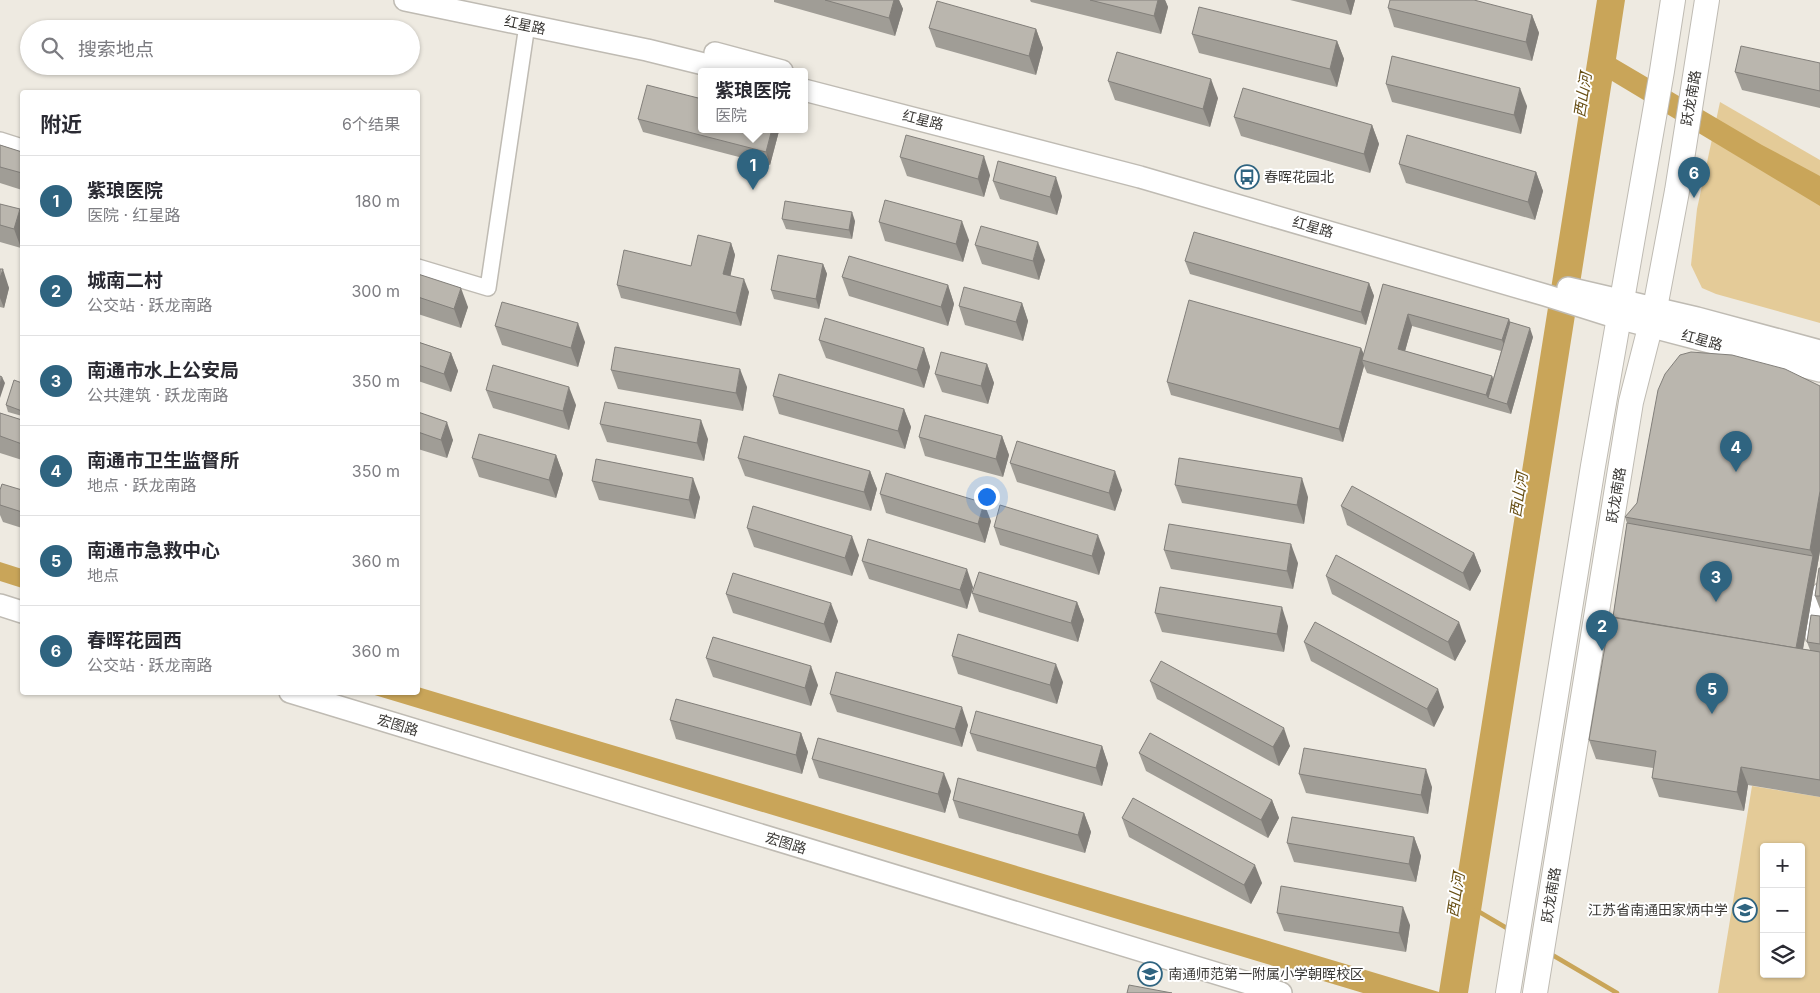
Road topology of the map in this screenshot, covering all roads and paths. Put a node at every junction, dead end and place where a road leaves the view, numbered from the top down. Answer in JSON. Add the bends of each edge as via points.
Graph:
{"nodes":[{"id":1,"x":405,"y":0,"type":"edge"},
{"id":2,"x":468,"y":0,"type":"edge"},
{"id":3,"x":1672,"y":0,"type":"edge"},
{"id":4,"x":1708,"y":0,"type":"edge"},
{"id":5,"x":527,"y":25,"type":"junction"},
{"id":6,"x":720,"y":68,"type":"edge"},
{"id":7,"x":771,"y":68,"type":"edge"},
{"id":8,"x":808,"y":78,"type":"edge"},
{"id":9,"x":808,"y":91,"type":"edge"},
{"id":10,"x":0,"y":140,"type":"edge"},
{"id":11,"x":20,"y":146,"type":"edge"},
{"id":12,"x":420,"y":268,"type":"edge"},
{"id":13,"x":1546,"y":288,"type":"junction"},
{"id":14,"x":1620,"y":310,"type":"junction"},
{"id":15,"x":1652,"y":316,"type":"junction"},
{"id":16,"x":1820,"y":351,"type":"edge"},
{"id":17,"x":1820,"y":371,"type":"edge"},
{"id":18,"x":1820,"y":591,"type":"edge"},
{"id":19,"x":0,"y":605,"type":"edge"},
{"id":20,"x":20,"y":611,"type":"edge"},
{"id":21,"x":1810,"y":650,"type":"edge"},
{"id":22,"x":300,"y":695,"type":"edge"},
{"id":23,"x":1281,"y":993,"type":"edge"},
{"id":24,"x":1508,"y":993,"type":"edge"},
{"id":25,"x":1535,"y":993,"type":"edge"}],
"edges":[{"from":1,"to":5,"type":"main road","name":"红星路"},
{"from":2,"to":7,"type":"main road","name":"红星路","via":[[654,37]]},
{"from":3,"to":14,"type":"main road","name":"跃龙南路"},
{"from":4,"to":15,"type":"main road","name":"跃龙南路","via":[[1677,191]]},
{"from":5,"to":6,"type":"main road","name":"红星路"},
{"from":5,"to":12,"type":"street","via":[[488,288]]},
{"from":8,"to":13,"type":"main road","name":"红星路","via":[[1246,194]]},
{"from":9,"to":13,"type":"main road","name":"红星路","via":[[1140,177]]},
{"from":10,"to":11,"type":"street"},
{"from":13,"to":14,"type":"main road","name":"红星路"},
{"from":14,"to":15,"type":"main road","name":"红星路"},
{"from":14,"to":24,"type":"main road","name":"跃龙南路"},
{"from":15,"to":16,"type":"main road","name":"红星路"},
{"from":15,"to":17,"type":"main road","name":"红星路"},
{"from":15,"to":25,"type":"main road","name":"跃龙南路","via":[[1630,402]]},
{"from":18,"to":21,"type":"street"},
{"from":19,"to":20,"type":"main road"},
{"from":22,"to":23,"type":"main road","name":"宏图路"}]}
